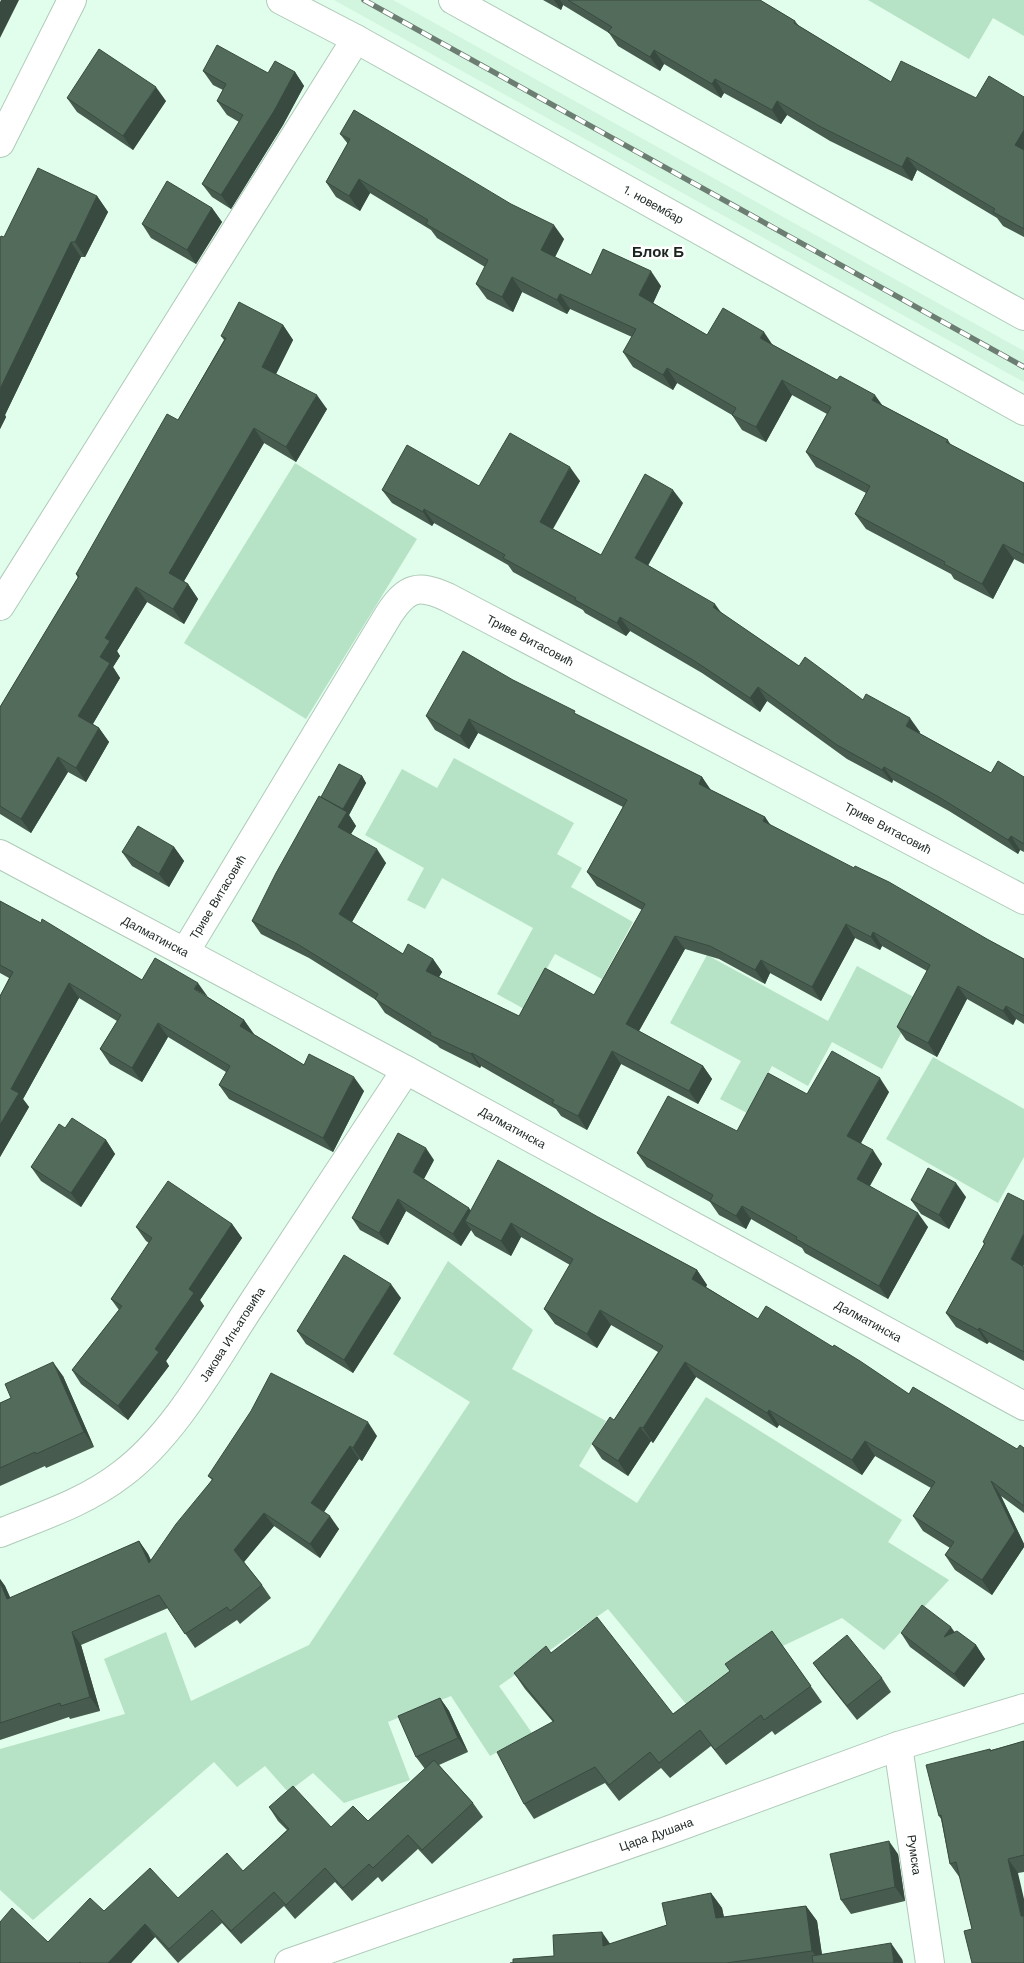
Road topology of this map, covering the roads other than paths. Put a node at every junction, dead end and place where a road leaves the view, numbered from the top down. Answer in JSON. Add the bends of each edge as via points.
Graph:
{"nodes":[{"id":1,"x":72,"y":0,"type":"edge"},
{"id":2,"x":281,"y":0,"type":"edge"},
{"id":3,"x":453,"y":0,"type":"edge"},
{"id":4,"x":356,"y":38,"type":"junction"},
{"id":5,"x":0,"y":143,"type":"edge"},
{"id":6,"x":1024,"y":316,"type":"edge"},
{"id":7,"x":1024,"y":412,"type":"edge"},
{"id":8,"x":0,"y":606,"type":"edge"},
{"id":9,"x":0,"y":854,"type":"edge"},
{"id":10,"x":1024,"y":900,"type":"edge"},
{"id":11,"x":185,"y":952,"type":"junction"},
{"id":12,"x":406,"y":1070,"type":"junction"},
{"id":13,"x":1024,"y":1406,"type":"edge"},
{"id":14,"x":0,"y":1533,"type":"edge"},
{"id":15,"x":1024,"y":1708,"type":"edge"},
{"id":16,"x":898,"y":1746,"type":"junction"},
{"id":17,"x":289,"y":1963,"type":"edge"},
{"id":18,"x":930,"y":1963,"type":"edge"}],
"edges":[{"from":1,"to":5,"type":"street"},
{"from":2,"to":4,"type":"street","name":"1. новембар"},
{"from":3,"to":6,"type":"street"},
{"from":4,"to":7,"type":"street","name":"1. новембар"},
{"from":4,"to":8,"type":"street"},
{"from":9,"to":11,"type":"street","name":"Далматинска"},
{"from":10,"to":11,"type":"street","name":"Триве Витасовић","via":[[447,597],[419,589],[403,596],[389,614]]},
{"from":11,"to":12,"type":"street","name":"Далматинска"},
{"from":12,"to":13,"type":"street","name":"Далматинска"},
{"from":12,"to":14,"type":"street","name":"Јакова Игњатовића","via":[[200,1384],[150,1450],[96,1491],[64,1508]]},
{"from":15,"to":16,"type":"street","name":"Цара Душана"},
{"from":16,"to":17,"type":"street","name":"Цара Душана"},
{"from":16,"to":18,"type":"street","name":"Румска"}]}
